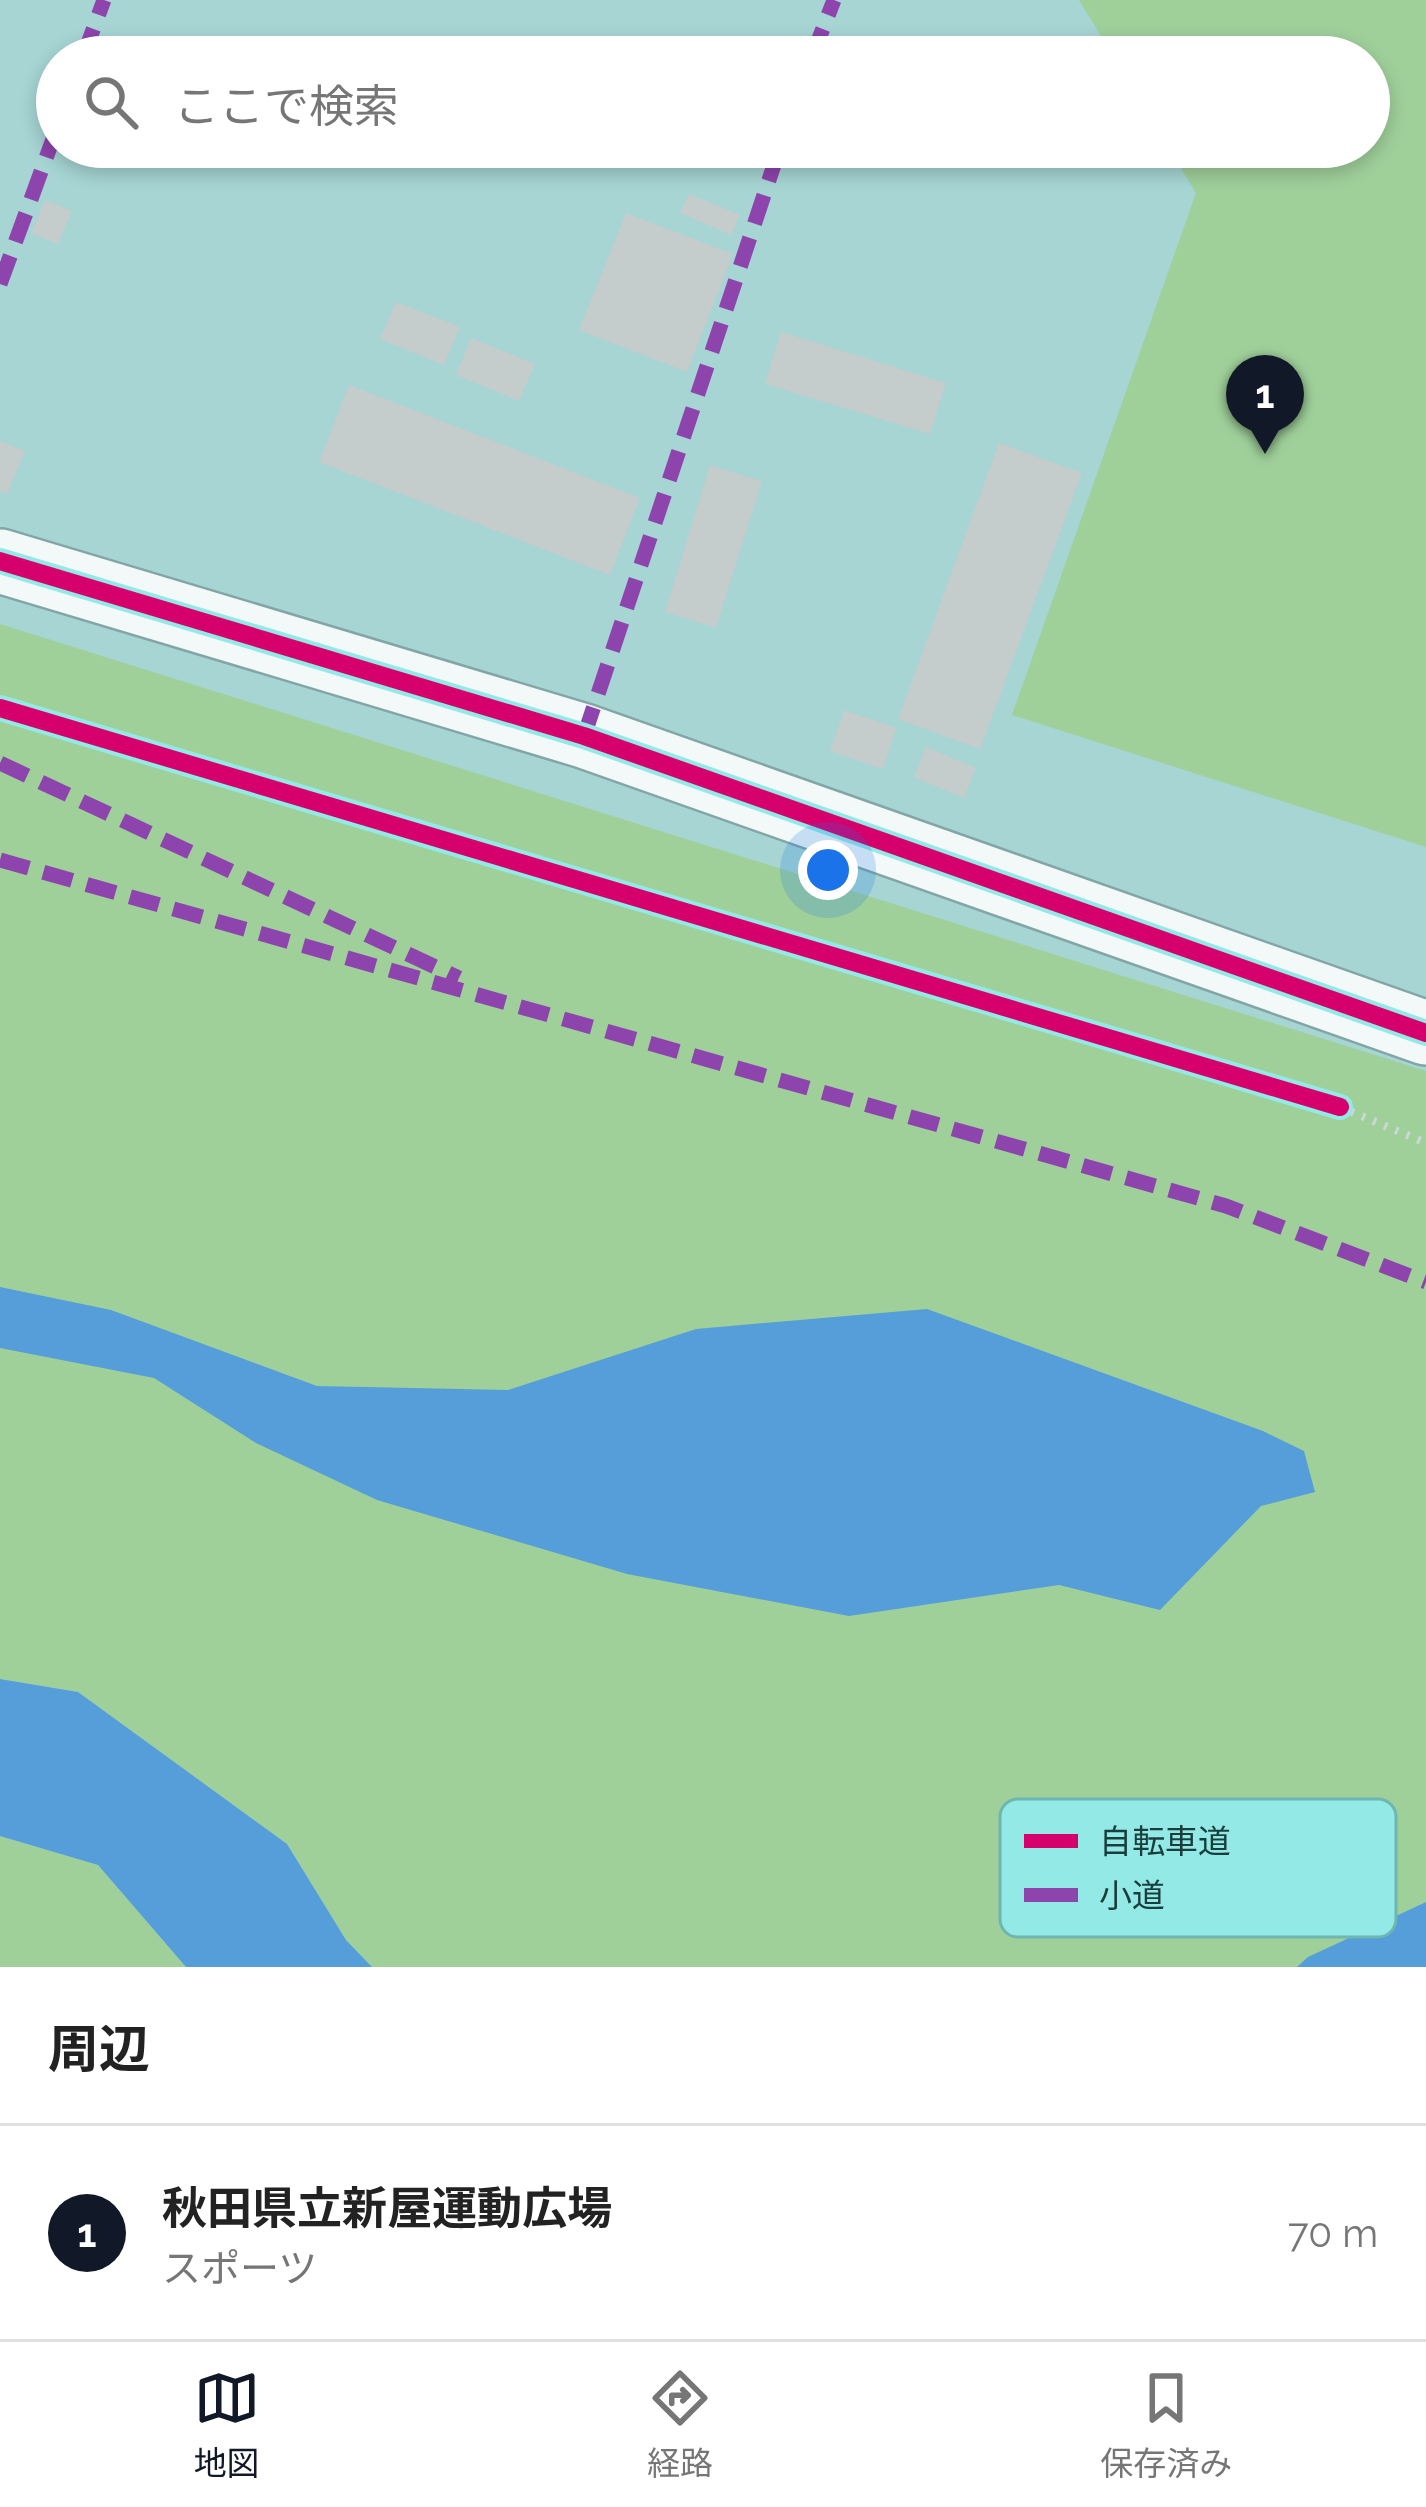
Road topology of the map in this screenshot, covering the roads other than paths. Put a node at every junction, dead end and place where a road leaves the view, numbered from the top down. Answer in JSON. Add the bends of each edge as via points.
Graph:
{"nodes":[{"id":1,"x":0,"y":561,"type":"edge"},
{"id":2,"x":1426,"y":1033,"type":"edge"}],
"edges":[{"from":1,"to":2,"type":"street","via":[[584,736]]}]}
